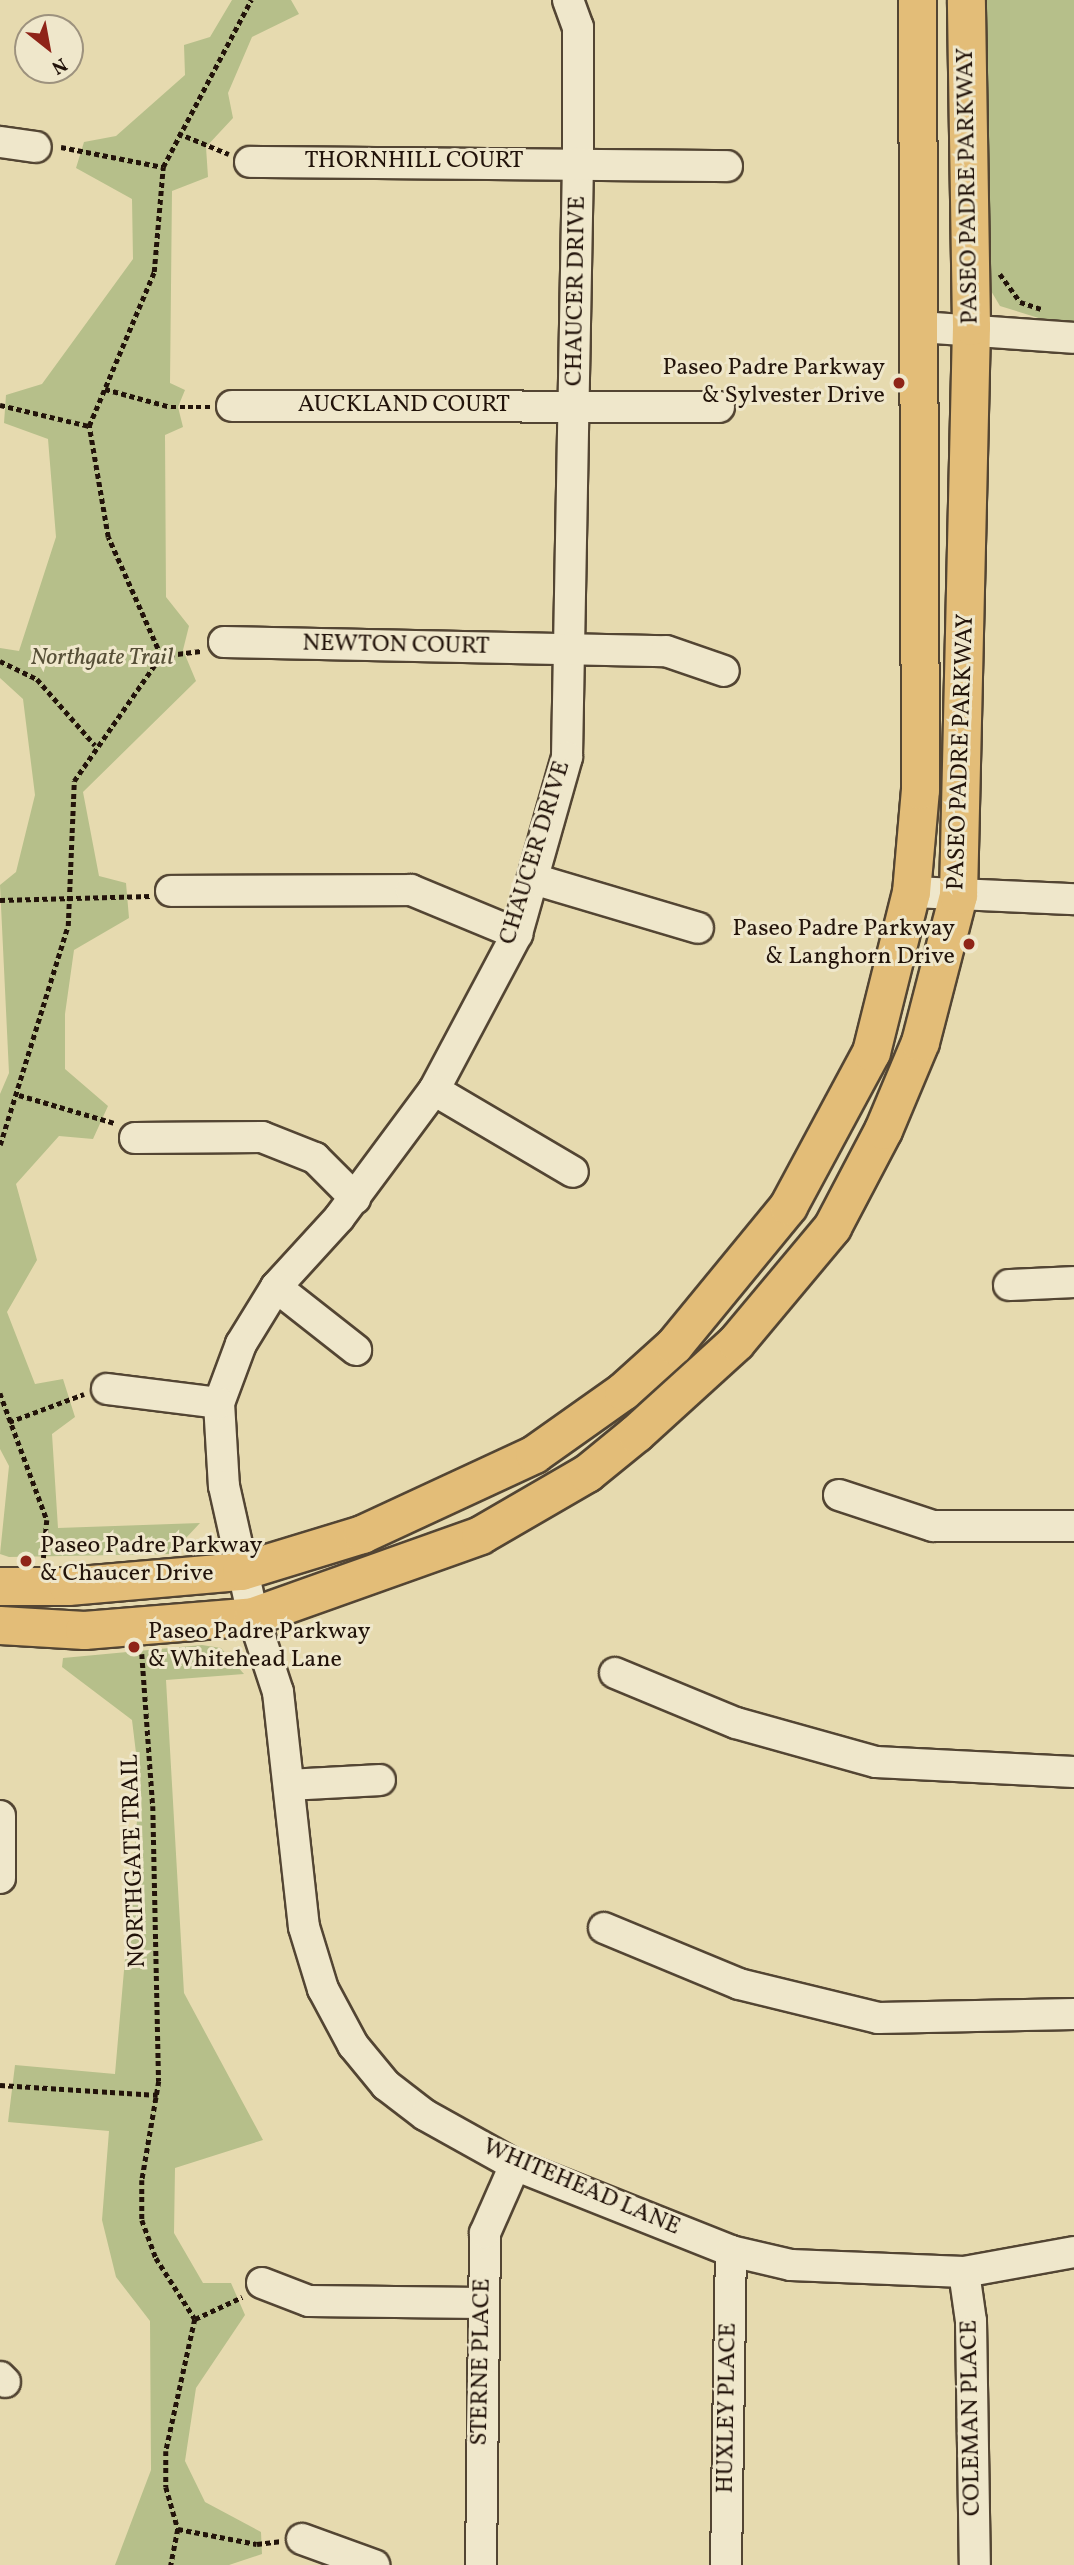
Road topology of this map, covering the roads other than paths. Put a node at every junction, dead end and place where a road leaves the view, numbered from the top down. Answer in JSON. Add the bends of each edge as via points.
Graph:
{"nodes":[{"id":1,"x":568,"y":0,"type":"edge"},
{"id":2,"x":918,"y":0,"type":"edge"},
{"id":3,"x":966,"y":0,"type":"edge"},
{"id":4,"x":0,"y":142,"type":"edge"},
{"id":5,"x":36,"y":147,"type":"road end"},
{"id":6,"x":250,"y":162,"type":"road end"},
{"id":7,"x":578,"y":162,"type":"junction"},
{"id":8,"x":727,"y":166,"type":"dead end"},
{"id":9,"x":971,"y":326,"type":"junction"},
{"id":10,"x":921,"y":327,"type":"junction"},
{"id":11,"x":1074,"y":338,"type":"edge"},
{"id":12,"x":232,"y":406,"type":"road end"},
{"id":13,"x":575,"y":407,"type":"junction"},
{"id":14,"x":719,"y":407,"type":"dead end"},
{"id":15,"x":224,"y":642,"type":"road end"},
{"id":16,"x":569,"y":650,"type":"junction"},
{"id":17,"x":724,"y":671,"type":"dead end"},
{"id":18,"x":533,"y":878,"type":"junction"},
{"id":19,"x":172,"y":891,"type":"road end"},
{"id":20,"x":911,"y":892,"type":"junction"},
{"id":21,"x":958,"y":895,"type":"junction"},
{"id":22,"x":1074,"y":899,"type":"edge"},
{"id":23,"x":698,"y":928,"type":"dead end"},
{"id":24,"x":517,"y":934,"type":"junction"},
{"id":25,"x":434,"y":1090,"type":"junction"},
{"id":26,"x":135,"y":1138,"type":"road end"},
{"id":27,"x":573,"y":1172,"type":"dead end"},
{"id":28,"x":355,"y":1198,"type":"junction"},
{"id":29,"x":1074,"y":1282,"type":"edge"},
{"id":30,"x":1009,"y":1285,"type":"dead end"},
{"id":31,"x":276,"y":1287,"type":"junction"},
{"id":32,"x":356,"y":1350,"type":"dead end"},
{"id":33,"x":107,"y":1389,"type":"road end"},
{"id":34,"x":219,"y":1403,"type":"junction"},
{"id":35,"x":839,"y":1495,"type":"dead end"},
{"id":36,"x":1074,"y":1526,"type":"edge"},
{"id":37,"x":241,"y":1570,"type":"junction"},
{"id":38,"x":14,"y":1586,"type":"edge"},
{"id":39,"x":253,"y":1616,"type":"junction"},
{"id":40,"x":0,"y":1625,"type":"edge"},
{"id":41,"x":615,"y":1674,"type":"dead end"},
{"id":42,"x":1074,"y":1773,"type":"edge"},
{"id":43,"x":380,"y":1780,"type":"dead end"},
{"id":44,"x":289,"y":1785,"type":"junction"},
{"id":45,"x":0,"y":1816,"type":"edge"},
{"id":46,"x":0,"y":1878,"type":"edge"},
{"id":47,"x":604,"y":1928,"type":"dead end"},
{"id":48,"x":1074,"y":2014,"type":"edge"},
{"id":49,"x":515,"y":2165,"type":"junction"},
{"id":50,"x":731,"y":2251,"type":"junction"},
{"id":51,"x":1074,"y":2252,"type":"edge"},
{"id":52,"x":964,"y":2272,"type":"junction"},
{"id":53,"x":262,"y":2283,"type":"road end"},
{"id":54,"x":481,"y":2303,"type":"junction"},
{"id":55,"x":302,"y":2539,"type":"road end"},
{"id":56,"x":374,"y":2565,"type":"edge"},
{"id":57,"x":481,"y":2565,"type":"edge"},
{"id":58,"x":726,"y":2565,"type":"edge"},
{"id":59,"x":975,"y":2565,"type":"edge"}],
"edges":[{"from":1,"to":7,"type":"street","name":"CHAUCER DRIVE","via":[[578,27]]},
{"from":2,"to":10,"type":"main road","name":"PASEO PADRE PARKWAY"},
{"from":3,"to":9,"type":"main road","name":"PASEO PADRE PARKWAY"},
{"from":4,"to":5,"type":"street"},
{"from":6,"to":7,"type":"street","name":"THORNHILL COURT"},
{"from":7,"to":8,"type":"street","name":"THORNHILL COURT"},
{"from":7,"to":13,"type":"street","name":"CHAUCER DRIVE"},
{"from":9,"to":10,"type":"street"},
{"from":9,"to":11,"type":"street"},
{"from":9,"to":21,"type":"main road","name":"PASEO PADRE PARKWAY"},
{"from":10,"to":20,"type":"main road","name":"PASEO PADRE PARKWAY","via":[[920,790]]},
{"from":12,"to":13,"type":"street","name":"AUCKLAND COURT"},
{"from":13,"to":14,"type":"street","name":"AUCKLAND COURT"},
{"from":13,"to":16,"type":"street","name":"CHAUCER DRIVE"},
{"from":15,"to":16,"type":"street","name":"NEWTON COURT"},
{"from":16,"to":17,"type":"street","name":"NEWTON COURT","via":[[666,651]]},
{"from":16,"to":18,"type":"street","name":"CHAUCER DRIVE","via":[[567,757]]},
{"from":18,"to":23,"type":"street"},
{"from":18,"to":24,"type":"street","name":"CHAUCER DRIVE"},
{"from":19,"to":24,"type":"street","via":[[411,890]]},
{"from":20,"to":21,"type":"street"},
{"from":20,"to":37,"type":"main road","name":"PASEO PADRE PARKWAY","via":[[881,1026],[817,1155],[754,1254],[674,1345],[623,1391],[534,1454],[362,1534]]},
{"from":21,"to":22,"type":"street"},
{"from":21,"to":39,"type":"main road","name":"PASEO PADRE PARKWAY","via":[[919,1042],[884,1130],[832,1227],[736,1342],[636,1433],[532,1507],[427,1559]]},
{"from":24,"to":25,"type":"street","name":"CHAUCER DRIVE"},
{"from":25,"to":27,"type":"street"},
{"from":25,"to":28,"type":"street","name":"CHAUCER DRIVE"},
{"from":26,"to":28,"type":"street","via":[[262,1137],[315,1158]]},
{"from":28,"to":31,"type":"street","name":"CHAUCER DRIVE"},
{"from":29,"to":30,"type":"street"},
{"from":31,"to":32,"type":"street"},
{"from":31,"to":34,"type":"street","name":"CHAUCER DRIVE","via":[[241,1344]]},
{"from":33,"to":34,"type":"street"},
{"from":34,"to":37,"type":"street","name":"CHAUCER DRIVE","via":[[224,1486]]},
{"from":35,"to":36,"type":"street","via":[[933,1525]]},
{"from":37,"to":38,"type":"main road","name":"PASEO PADRE PARKWAY"},
{"from":37,"to":39,"type":"street","name":"CHAUCER DRIVE"},
{"from":39,"to":40,"type":"main road","name":"PASEO PADRE PARKWAY","via":[[135,1627]]},
{"from":39,"to":44,"type":"street","name":"WHITEHEAD LANE","via":[[278,1692]]},
{"from":41,"to":42,"type":"street","via":[[736,1723],[876,1762]]},
{"from":43,"to":44,"type":"street"},
{"from":44,"to":49,"type":"street","name":"WHITEHEAD LANE","via":[[304,1927],[323,1989],[353,2045],[386,2085],[425,2115]]},
{"from":45,"to":46,"type":"street"},
{"from":47,"to":48,"type":"street","via":[[739,1984],[878,2018]]},
{"from":49,"to":50,"type":"street","name":"WHITEHEAD LANE"},
{"from":49,"to":54,"type":"street","name":"STERNE PLACE","via":[[485,2233]]},
{"from":50,"to":52,"type":"street","name":"WHITEHEAD LANE","via":[[791,2265]]},
{"from":50,"to":58,"type":"street","name":"HUXLEY PLACE"},
{"from":51,"to":52,"type":"street","name":"WHITEHEAD LANE"},
{"from":52,"to":59,"type":"street","name":"COLEMAN PLACE","via":[[971,2321]]},
{"from":53,"to":54,"type":"street","via":[[309,2301]]},
{"from":54,"to":57,"type":"street","name":"STERNE PLACE"},
{"from":55,"to":56,"type":"street"}]}
